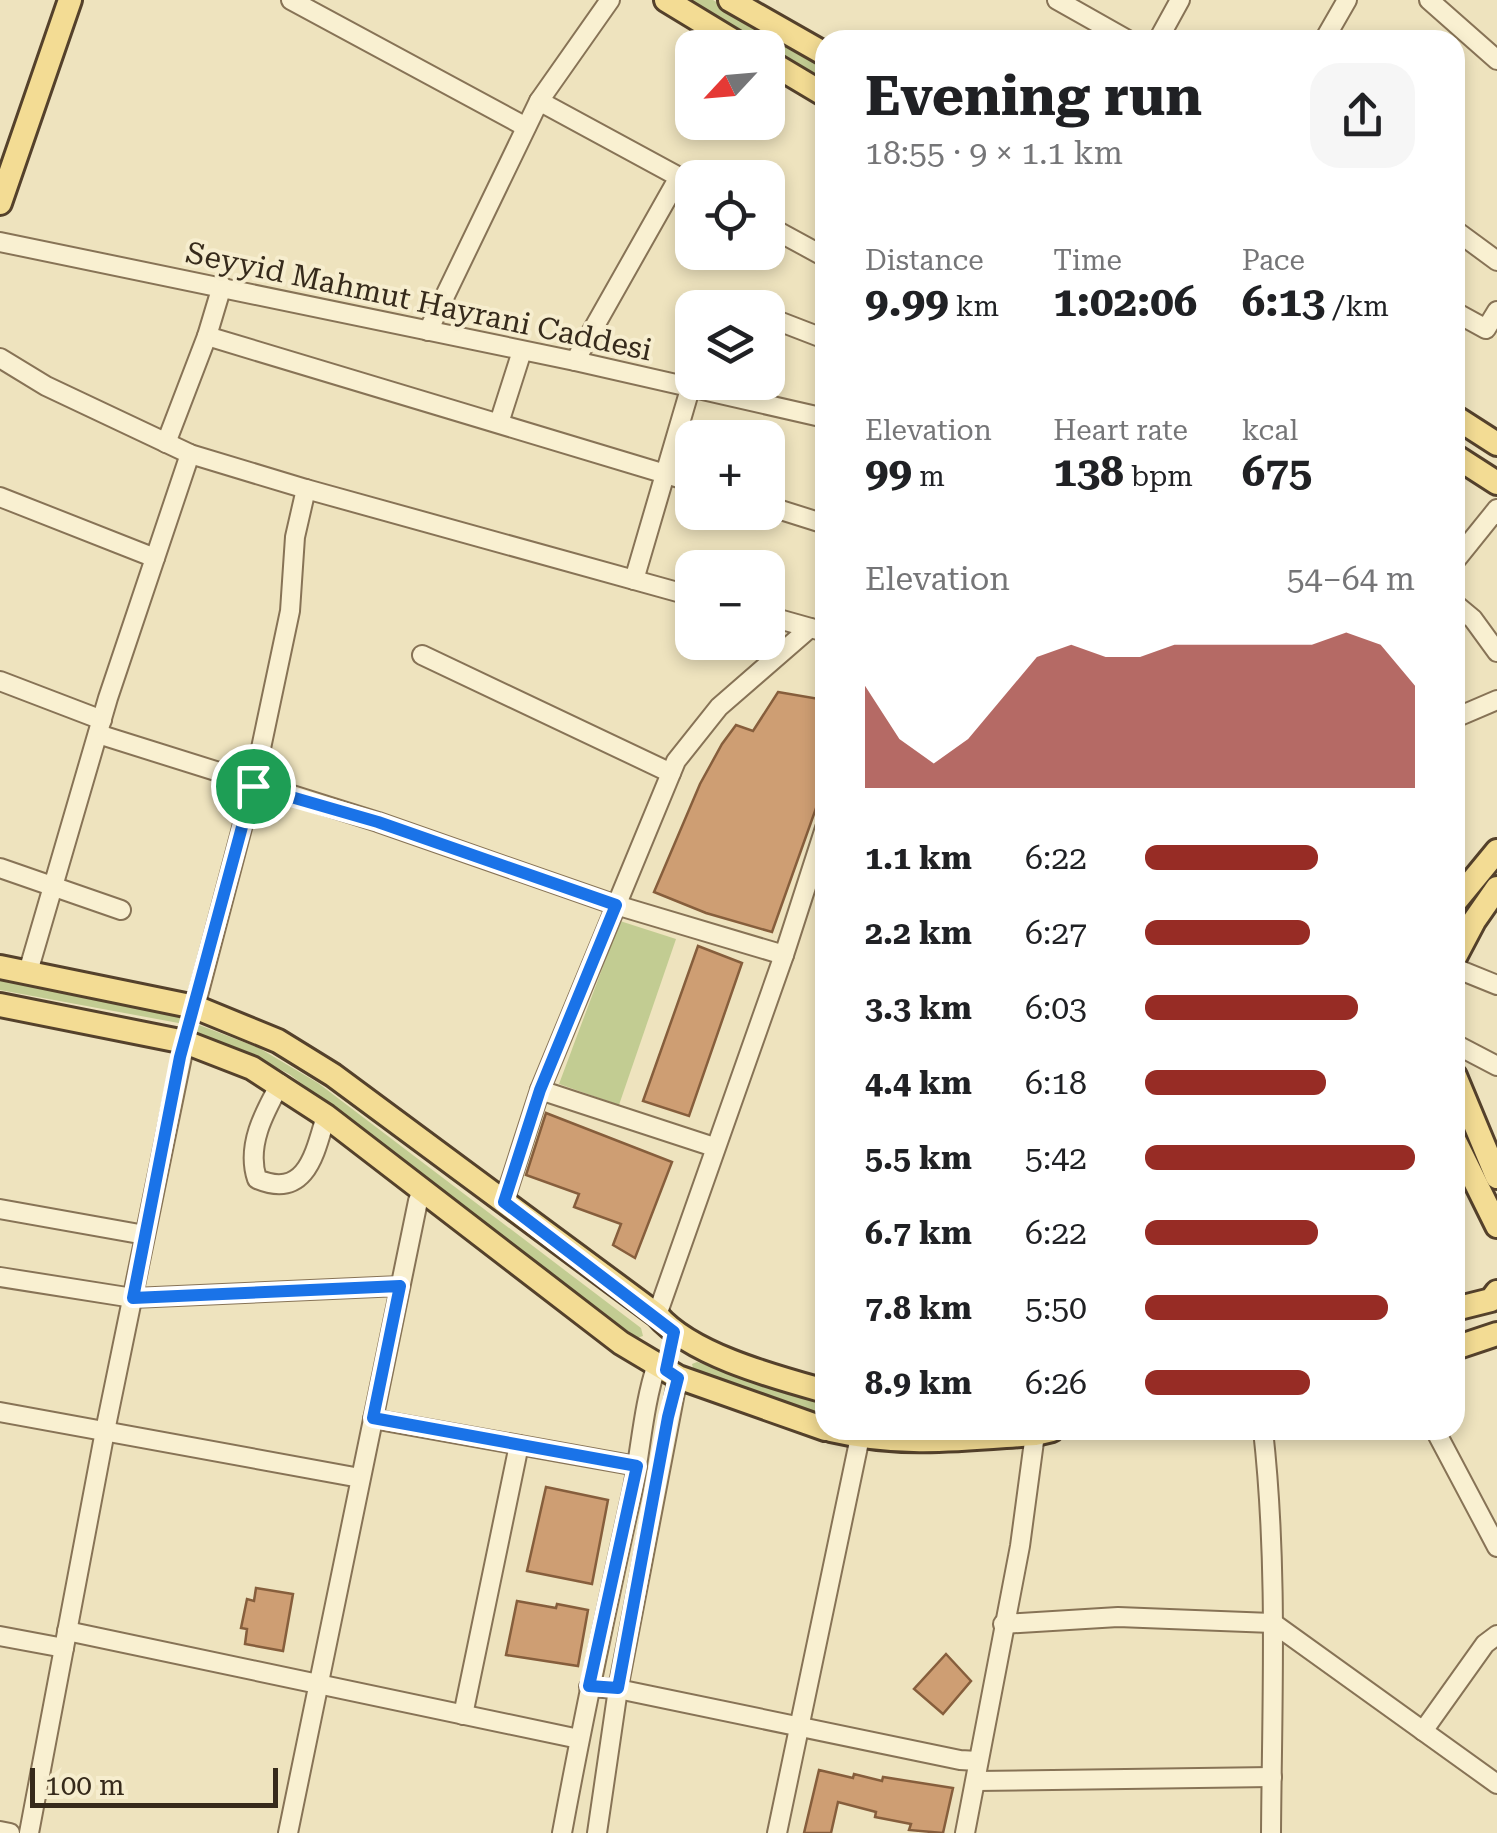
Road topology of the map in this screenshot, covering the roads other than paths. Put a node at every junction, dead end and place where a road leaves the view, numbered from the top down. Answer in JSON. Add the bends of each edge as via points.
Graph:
{"nodes":[{"id":1,"x":70,"y":0,"type":"edge"},
{"id":2,"x":291,"y":0,"type":"edge"},
{"id":3,"x":610,"y":0,"type":"edge"},
{"id":4,"x":666,"y":0,"type":"edge"},
{"id":5,"x":730,"y":0,"type":"edge"},
{"id":6,"x":1056,"y":0,"type":"edge"},
{"id":7,"x":1180,"y":0,"type":"edge"},
{"id":8,"x":1347,"y":0,"type":"edge"},
{"id":9,"x":1429,"y":0,"type":"edge"},
{"id":10,"x":715,"y":30,"type":"edge"},
{"id":11,"x":1110,"y":30,"type":"edge"},
{"id":12,"x":1164,"y":30,"type":"edge"},
{"id":13,"x":1330,"y":30,"type":"edge"},
{"id":14,"x":1463,"y":30,"type":"edge"},
{"id":15,"x":1465,"y":32,"type":"edge"},
{"id":16,"x":815,"y":48,"type":"edge"},
{"id":17,"x":1497,"y":60,"type":"edge"},
{"id":18,"x":785,"y":71,"type":"edge"},
{"id":19,"x":815,"y":89,"type":"edge"},
{"id":20,"x":539,"y":101,"type":"junction"},
{"id":21,"x":526,"y":127,"type":"junction"},
{"id":22,"x":675,"y":174,"type":"edge"},
{"id":23,"x":675,"y":198,"type":"edge"},
{"id":24,"x":0,"y":203,"type":"edge"},
{"id":25,"x":785,"y":235,"type":"edge"},
{"id":26,"x":1465,"y":237,"type":"edge"},
{"id":27,"x":0,"y":242,"type":"edge"},
{"id":28,"x":815,"y":252,"type":"edge"},
{"id":29,"x":1497,"y":260,"type":"edge"},
{"id":30,"x":222,"y":286,"type":"junction"},
{"id":31,"x":1465,"y":317,"type":"edge"},
{"id":32,"x":1495,"y":317,"type":"edge"},
{"id":33,"x":785,"y":323,"type":"edge"},
{"id":34,"x":428,"y":331,"type":"junction"},
{"id":35,"x":815,"y":334,"type":"edge"},
{"id":36,"x":208,"y":336,"type":"junction"},
{"id":37,"x":522,"y":350,"type":"junction"},
{"id":38,"x":0,"y":358,"type":"edge"},
{"id":39,"x":574,"y":362,"type":"junction"},
{"id":40,"x":675,"y":383,"type":"edge"},
{"id":41,"x":697,"y":400,"type":"edge"},
{"id":42,"x":751,"y":400,"type":"edge"},
{"id":43,"x":815,"y":416,"type":"edge"},
{"id":44,"x":499,"y":422,"type":"junction"},
{"id":45,"x":1465,"y":422,"type":"edge"},
{"id":46,"x":1494,"y":434,"type":"edge"},
{"id":47,"x":166,"y":443,"type":"junction"},
{"id":48,"x":190,"y":454,"type":"junction"},
{"id":49,"x":1465,"y":462,"type":"edge"},
{"id":50,"x":666,"y":474,"type":"junction"},
{"id":51,"x":675,"y":477,"type":"edge"},
{"id":52,"x":1497,"y":483,"type":"edge"},
{"id":53,"x":306,"y":489,"type":"junction"},
{"id":54,"x":0,"y":497,"type":"edge"},
{"id":55,"x":1497,"y":509,"type":"edge"},
{"id":56,"x":785,"y":511,"type":"edge"},
{"id":57,"x":815,"y":521,"type":"edge"},
{"id":58,"x":1465,"y":549,"type":"edge"},
{"id":59,"x":156,"y":558,"type":"junction"},
{"id":60,"x":634,"y":580,"type":"junction"},
{"id":61,"x":675,"y":591,"type":"edge"},
{"id":62,"x":1465,"y":612,"type":"edge"},
{"id":63,"x":785,"y":621,"type":"edge"},
{"id":64,"x":815,"y":629,"type":"edge"},
{"id":65,"x":815,"y":632,"type":"edge"},
{"id":66,"x":1497,"y":652,"type":"edge"},
{"id":67,"x":422,"y":655,"type":"dead end"},
{"id":68,"x":0,"y":681,"type":"edge"},
{"id":69,"x":1497,"y":700,"type":"edge"},
{"id":70,"x":1465,"y":714,"type":"edge"},
{"id":71,"x":100,"y":727,"type":"junction"},
{"id":72,"x":671,"y":773,"type":"junction"},
{"id":73,"x":253,"y":786,"type":"junction"},
{"id":74,"x":1497,"y":851,"type":"edge"},
{"id":75,"x":815,"y":860,"type":"edge"},
{"id":76,"x":0,"y":868,"type":"edge"},
{"id":77,"x":53,"y":888,"type":"junction"},
{"id":78,"x":1497,"y":888,"type":"edge"},
{"id":79,"x":1465,"y":890,"type":"edge"},
{"id":80,"x":616,"y":905,"type":"junction"},
{"id":81,"x":120,"y":910,"type":"dead end"},
{"id":82,"x":1465,"y":938,"type":"edge"},
{"id":83,"x":784,"y":955,"type":"junction"},
{"id":84,"x":0,"y":966,"type":"edge"},
{"id":85,"x":28,"y":972,"type":"junction"},
{"id":86,"x":1465,"y":972,"type":"edge"},
{"id":87,"x":1497,"y":985,"type":"edge"},
{"id":88,"x":0,"y":1005,"type":"edge"},
{"id":89,"x":195,"y":1007,"type":"junction"},
{"id":90,"x":184,"y":1042,"type":"junction"},
{"id":91,"x":1465,"y":1049,"type":"edge"},
{"id":92,"x":1497,"y":1066,"type":"edge"},
{"id":93,"x":280,"y":1084,"type":"junction"},
{"id":94,"x":540,"y":1090,"type":"junction"},
{"id":95,"x":1465,"y":1100,"type":"edge"},
{"id":96,"x":326,"y":1116,"type":"junction"},
{"id":97,"x":714,"y":1147,"type":"junction"},
{"id":98,"x":1465,"y":1161,"type":"edge"},
{"id":99,"x":1497,"y":1178,"type":"edge"},
{"id":100,"x":423,"y":1190,"type":"junction"},
{"id":101,"x":504,"y":1202,"type":"junction"},
{"id":102,"x":0,"y":1209,"type":"edge"},
{"id":103,"x":1497,"y":1226,"type":"edge"},
{"id":104,"x":146,"y":1235,"type":"junction"},
{"id":105,"x":0,"y":1277,"type":"edge"},
{"id":106,"x":400,"y":1286,"type":"junction"},
{"id":107,"x":1495,"y":1296,"type":"edge"},
{"id":108,"x":133,"y":1298,"type":"junction"},
{"id":109,"x":1465,"y":1306,"type":"edge"},
{"id":110,"x":656,"y":1316,"type":"junction"},
{"id":111,"x":674,"y":1332,"type":"junction"},
{"id":112,"x":1497,"y":1334,"type":"edge"},
{"id":113,"x":1465,"y":1345,"type":"edge"},
{"id":114,"x":667,"y":1371,"type":"junction"},
{"id":115,"x":815,"y":1389,"type":"edge"},
{"id":116,"x":0,"y":1412,"type":"edge"},
{"id":117,"x":373,"y":1418,"type":"junction"},
{"id":118,"x":815,"y":1425,"type":"edge"},
{"id":119,"x":105,"y":1431,"type":"junction"},
{"id":120,"x":859,"y":1440,"type":"edge"},
{"id":121,"x":885,"y":1440,"type":"edge"},
{"id":122,"x":927,"y":1440,"type":"edge"},
{"id":123,"x":1039,"y":1440,"type":"edge"},
{"id":124,"x":1263,"y":1440,"type":"edge"},
{"id":125,"x":1440,"y":1440,"type":"edge"},
{"id":126,"x":519,"y":1445,"type":"junction"},
{"id":127,"x":637,"y":1466,"type":"junction"},
{"id":128,"x":360,"y":1478,"type":"junction"},
{"id":129,"x":1497,"y":1547,"type":"edge"},
{"id":130,"x":1273,"y":1622,"type":"junction"},
{"id":131,"x":1003,"y":1624,"type":"junction"},
{"id":132,"x":1497,"y":1635,"type":"edge"},
{"id":133,"x":0,"y":1636,"type":"edge"},
{"id":134,"x":66,"y":1639,"type":"junction"},
{"id":135,"x":318,"y":1684,"type":"junction"},
{"id":136,"x":589,"y":1686,"type":"junction"},
{"id":137,"x":618,"y":1688,"type":"junction"},
{"id":138,"x":463,"y":1715,"type":"junction"},
{"id":139,"x":800,"y":1726,"type":"junction"},
{"id":140,"x":1424,"y":1731,"type":"junction"},
{"id":141,"x":579,"y":1740,"type":"junction"},
{"id":142,"x":978,"y":1761,"type":"junction"},
{"id":143,"x":1272,"y":1777,"type":"junction"},
{"id":144,"x":976,"y":1781,"type":"junction"},
{"id":145,"x":1497,"y":1784,"type":"edge"},
{"id":146,"x":0,"y":1831,"type":"edge"},
{"id":147,"x":10,"y":1833,"type":"edge"},
{"id":148,"x":30,"y":1833,"type":"edge"},
{"id":149,"x":288,"y":1833,"type":"edge"},
{"id":150,"x":562,"y":1833,"type":"edge"},
{"id":151,"x":597,"y":1833,"type":"edge"},
{"id":152,"x":777,"y":1833,"type":"edge"},
{"id":153,"x":965,"y":1833,"type":"edge"},
{"id":154,"x":1272,"y":1833,"type":"edge"}],
"edges":[{"from":1,"to":24,"type":"main road"},
{"from":2,"to":21,"type":"street"},
{"from":3,"to":20,"type":"street"},
{"from":4,"to":10,"type":"main road"},
{"from":5,"to":16,"type":"main road"},
{"from":6,"to":11,"type":"street"},
{"from":7,"to":12,"type":"street"},
{"from":8,"to":13,"type":"street"},
{"from":9,"to":14,"type":"street"},
{"from":15,"to":17,"type":"street"},
{"from":18,"to":19,"type":"main road"},
{"from":20,"to":21,"type":"street"},
{"from":20,"to":22,"type":"street"},
{"from":21,"to":34,"type":"street"},
{"from":23,"to":39,"type":"street"},
{"from":25,"to":28,"type":"street"},
{"from":26,"to":29,"type":"street"},
{"from":27,"to":30,"type":"street","name":"Seyyid Mahmut Hayrani Caddesi"},
{"from":30,"to":34,"type":"street","name":"Seyyid Mahmut Hayrani Caddesi"},
{"from":30,"to":36,"type":"street"},
{"from":31,"to":32,"type":"street","via":[[1486,328]]},
{"from":33,"to":35,"type":"street"},
{"from":34,"to":37,"type":"street","name":"Seyyid Mahmut Hayrani Caddesi"},
{"from":36,"to":44,"type":"street"},
{"from":36,"to":47,"type":"street"},
{"from":37,"to":39,"type":"street","name":"Seyyid Mahmut Hayrani Caddesi"},
{"from":37,"to":44,"type":"street"},
{"from":38,"to":47,"type":"street"},
{"from":39,"to":40,"type":"street","name":"Seyyid Mahmut Hayrani Caddesi"},
{"from":41,"to":50,"type":"street"},
{"from":42,"to":43,"type":"street","name":"Seyyid Mahmut Hayrani Caddesi"},
{"from":44,"to":50,"type":"street"},
{"from":45,"to":46,"type":"main road"},
{"from":47,"to":48,"type":"street"},
{"from":48,"to":53,"type":"street"},
{"from":48,"to":59,"type":"street"},
{"from":49,"to":52,"type":"main road"},
{"from":50,"to":51,"type":"street"},
{"from":50,"to":60,"type":"street"},
{"from":53,"to":60,"type":"street"},
{"from":53,"to":73,"type":"street","via":[[294,537],[290,611]]},
{"from":54,"to":59,"type":"street"},
{"from":55,"to":58,"type":"street"},
{"from":56,"to":57,"type":"street"},
{"from":59,"to":71,"type":"street"},
{"from":60,"to":61,"type":"street"},
{"from":62,"to":66,"type":"street"},
{"from":63,"to":64,"type":"street"},
{"from":65,"to":72,"type":"street","via":[[719,707]]},
{"from":67,"to":72,"type":"street"},
{"from":68,"to":71,"type":"street"},
{"from":69,"to":70,"type":"street"},
{"from":71,"to":73,"type":"street"},
{"from":71,"to":77,"type":"street"},
{"from":72,"to":80,"type":"street"},
{"from":73,"to":80,"type":"street"},
{"from":73,"to":89,"type":"street"},
{"from":74,"to":79,"type":"main road"},
{"from":75,"to":83,"type":"street"},
{"from":76,"to":77,"type":"street"},
{"from":77,"to":81,"type":"street"},
{"from":77,"to":85,"type":"street"},
{"from":78,"to":82,"type":"main road"},
{"from":80,"to":83,"type":"street"},
{"from":80,"to":94,"type":"street"},
{"from":83,"to":97,"type":"street"},
{"from":84,"to":85,"type":"main road"},
{"from":85,"to":89,"type":"main road"},
{"from":86,"to":87,"type":"street"},
{"from":88,"to":90,"type":"main road"},
{"from":89,"to":90,"type":"main road"},
{"from":89,"to":101,"type":"main road","via":[[302,1055]]},
{"from":90,"to":93,"type":"main road"},
{"from":90,"to":104,"type":"street"},
{"from":91,"to":92,"type":"street"},
{"from":93,"to":96,"type":"main road"},
{"from":93,"to":96,"type":"street","via":[[262,1117],[251,1162],[257,1179],[270,1185],[305,1174]]},
{"from":94,"to":97,"type":"street"},
{"from":94,"to":101,"type":"street"},
{"from":95,"to":99,"type":"main road"},
{"from":96,"to":100,"type":"main road"},
{"from":97,"to":110,"type":"street"},
{"from":98,"to":103,"type":"main road"},
{"from":100,"to":106,"type":"street"},
{"from":100,"to":114,"type":"main road","via":[[620,1343]]},
{"from":101,"to":110,"type":"main road"},
{"from":102,"to":104,"type":"street"},
{"from":104,"to":108,"type":"street"},
{"from":105,"to":108,"type":"street"},
{"from":106,"to":108,"type":"street"},
{"from":106,"to":117,"type":"street"},
{"from":107,"to":109,"type":"main road"},
{"from":108,"to":119,"type":"street"},
{"from":110,"to":111,"type":"main road"},
{"from":111,"to":114,"type":"main road"},
{"from":111,"to":115,"type":"main road"},
{"from":112,"to":113,"type":"main road"},
{"from":114,"to":118,"type":"main road"},
{"from":114,"to":127,"type":"street","via":[[648,1393]]},
{"from":114,"to":137,"type":"street","via":[[668,1417]]},
{"from":116,"to":119,"type":"street"},
{"from":117,"to":126,"type":"street"},
{"from":117,"to":128,"type":"street"},
{"from":119,"to":128,"type":"street"},
{"from":119,"to":134,"type":"street"},
{"from":120,"to":139,"type":"street"},
{"from":121,"to":122,"type":"main road"},
{"from":123,"to":131,"type":"street"},
{"from":124,"to":130,"type":"street"},
{"from":125,"to":129,"type":"street"},
{"from":126,"to":127,"type":"street"},
{"from":126,"to":138,"type":"street"},
{"from":127,"to":136,"type":"street"},
{"from":128,"to":135,"type":"street"},
{"from":130,"to":131,"type":"street","via":[[1118,1617]]},
{"from":130,"to":140,"type":"street"},
{"from":130,"to":143,"type":"street"},
{"from":131,"to":142,"type":"street"},
{"from":132,"to":140,"type":"street"},
{"from":133,"to":134,"type":"street"},
{"from":134,"to":135,"type":"street"},
{"from":134,"to":148,"type":"street"},
{"from":135,"to":138,"type":"street"},
{"from":135,"to":149,"type":"street"},
{"from":136,"to":137,"type":"street"},
{"from":136,"to":141,"type":"street"},
{"from":137,"to":139,"type":"street"},
{"from":137,"to":151,"type":"street"},
{"from":138,"to":141,"type":"street"},
{"from":139,"to":142,"type":"street"},
{"from":139,"to":152,"type":"street"},
{"from":140,"to":145,"type":"street"},
{"from":141,"to":150,"type":"street"},
{"from":142,"to":144,"type":"street"},
{"from":143,"to":144,"type":"street"},
{"from":143,"to":154,"type":"street"},
{"from":144,"to":153,"type":"street"},
{"from":146,"to":147,"type":"street"}]}
